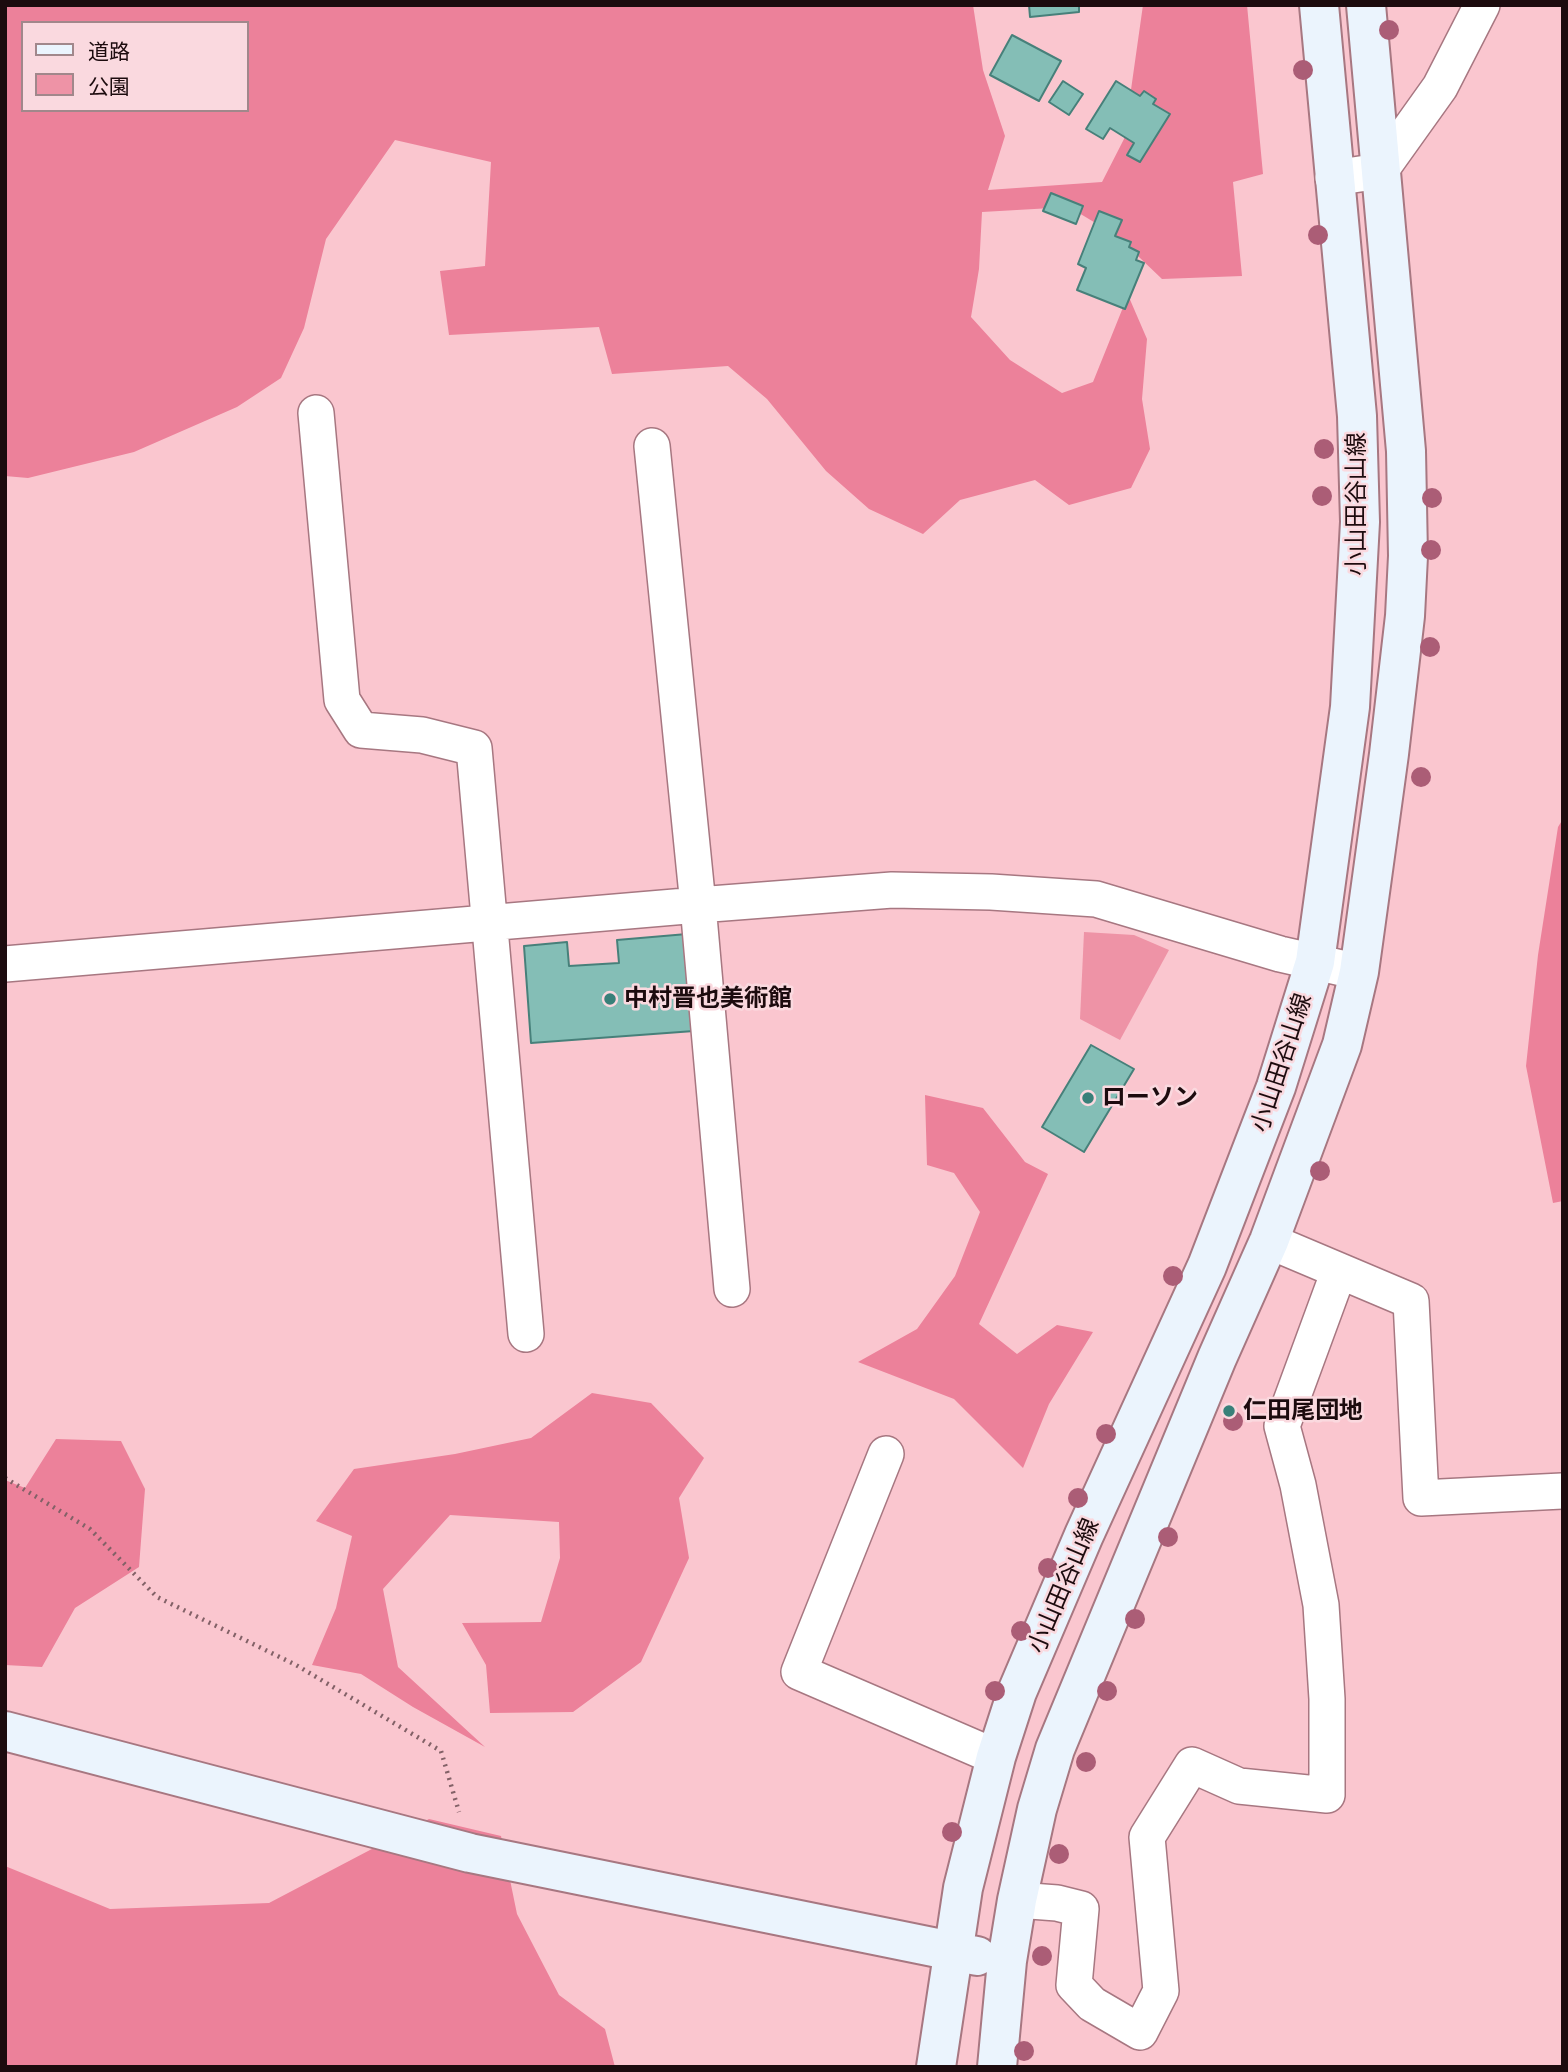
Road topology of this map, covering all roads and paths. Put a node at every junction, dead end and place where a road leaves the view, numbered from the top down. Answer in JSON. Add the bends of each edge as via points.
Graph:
{"nodes":[{"id":1,"x":1319,"y":5,"type":"edge"},
{"id":2,"x":1366,"y":5,"type":"edge"},
{"id":3,"x":1482,"y":5,"type":"edge"},
{"id":4,"x":1380,"y":171,"type":"junction"},
{"id":5,"x":1333,"y":178,"type":"junction"},
{"id":6,"x":316,"y":413,"type":"dead end"},
{"id":7,"x":652,"y":446,"type":"dead end"},
{"id":8,"x":698,"y":905,"type":"junction"},
{"id":9,"x":490,"y":922,"type":"junction"},
{"id":10,"x":1315,"y":962,"type":"junction"},
{"id":11,"x":5,"y":964,"type":"edge"},
{"id":12,"x":1359,"y":972,"type":"junction"},
{"id":13,"x":1269,"y":1241,"type":"junction"},
{"id":14,"x":1339,"y":1271,"type":"junction"},
{"id":15,"x":732,"y":1289,"type":"dead end"},
{"id":16,"x":526,"y":1334,"type":"dead end"},
{"id":17,"x":886,"y":1454,"type":"dead end"},
{"id":18,"x":5,"y":1478,"type":"edge"},
{"id":19,"x":1562,"y":1492,"type":"edge"},
{"id":20,"x":5,"y":1731,"type":"edge"},
{"id":21,"x":996,"y":1757,"type":"junction"},
{"id":22,"x":470,"y":1853,"type":"junction"},
{"id":23,"x":1017,"y":1900,"type":"junction"},
{"id":24,"x":953,"y":1951,"type":"junction"},
{"id":25,"x":1007,"y":1961,"type":"junction"},
{"id":26,"x":936,"y":2067,"type":"edge"},
{"id":27,"x":997,"y":2067,"type":"edge"}],
"edges":[{"from":1,"to":5,"type":"main road","name":"小山田谷山線"},
{"from":2,"to":4,"type":"main road","name":"小山田谷山線"},
{"from":3,"to":4,"type":"street","via":[[1440,87]]},
{"from":4,"to":5,"type":"street"},
{"from":4,"to":12,"type":"main road","name":"小山田谷山線","via":[[1406,451],[1408,556],[1395,705]]},
{"from":5,"to":10,"type":"main road","name":"小山田谷山線","via":[[1357,416],[1360,522],[1350,707]]},
{"from":6,"to":9,"type":"street","via":[[342,700],[361,730],[422,735],[474,748]]},
{"from":7,"to":8,"type":"street"},
{"from":8,"to":9,"type":"street"},
{"from":8,"to":10,"type":"street","via":[[892,890],[1097,899]]},
{"from":8,"to":15,"type":"street"},
{"from":9,"to":11,"type":"street"},
{"from":9,"to":16,"type":"street"},
{"from":10,"to":12,"type":"street"},
{"from":10,"to":21,"type":"main road","name":"小山田谷山線","via":[[1276,1087],[1207,1266],[1084,1535],[1017,1692]]},
{"from":12,"to":13,"type":"main road","name":"小山田谷山線","via":[[1342,1045]]},
{"from":13,"to":14,"type":"street"},
{"from":13,"to":23,"type":"main road","name":"小山田谷山線","via":[[1055,1749]]},
{"from":14,"to":19,"type":"street","via":[[1411,1301],[1421,1498]]},
{"from":14,"to":23,"type":"street","via":[[1282,1426],[1321,1605],[1327,1699],[1326,1795],[1240,1786],[1192,1765],[1147,1837],[1161,1992],[1140,2032],[1092,2004],[1074,1985],[1080,1909]]},
{"from":17,"to":21,"type":"street","via":[[799,1671]]},
{"from":18,"to":22,"type":"path","via":[[90,1529],[157,1597],[296,1665],[442,1751]]},
{"from":20,"to":22,"type":"main road"},
{"from":21,"to":24,"type":"main road","name":"小山田谷山線","via":[[963,1888]]},
{"from":22,"to":24,"type":"main road"},
{"from":23,"to":25,"type":"main road","name":"小山田谷山線"},
{"from":24,"to":25,"type":"main road"},
{"from":24,"to":26,"type":"main road","name":"小山田谷山線"},
{"from":25,"to":27,"type":"main road","name":"小山田谷山線"}]}
